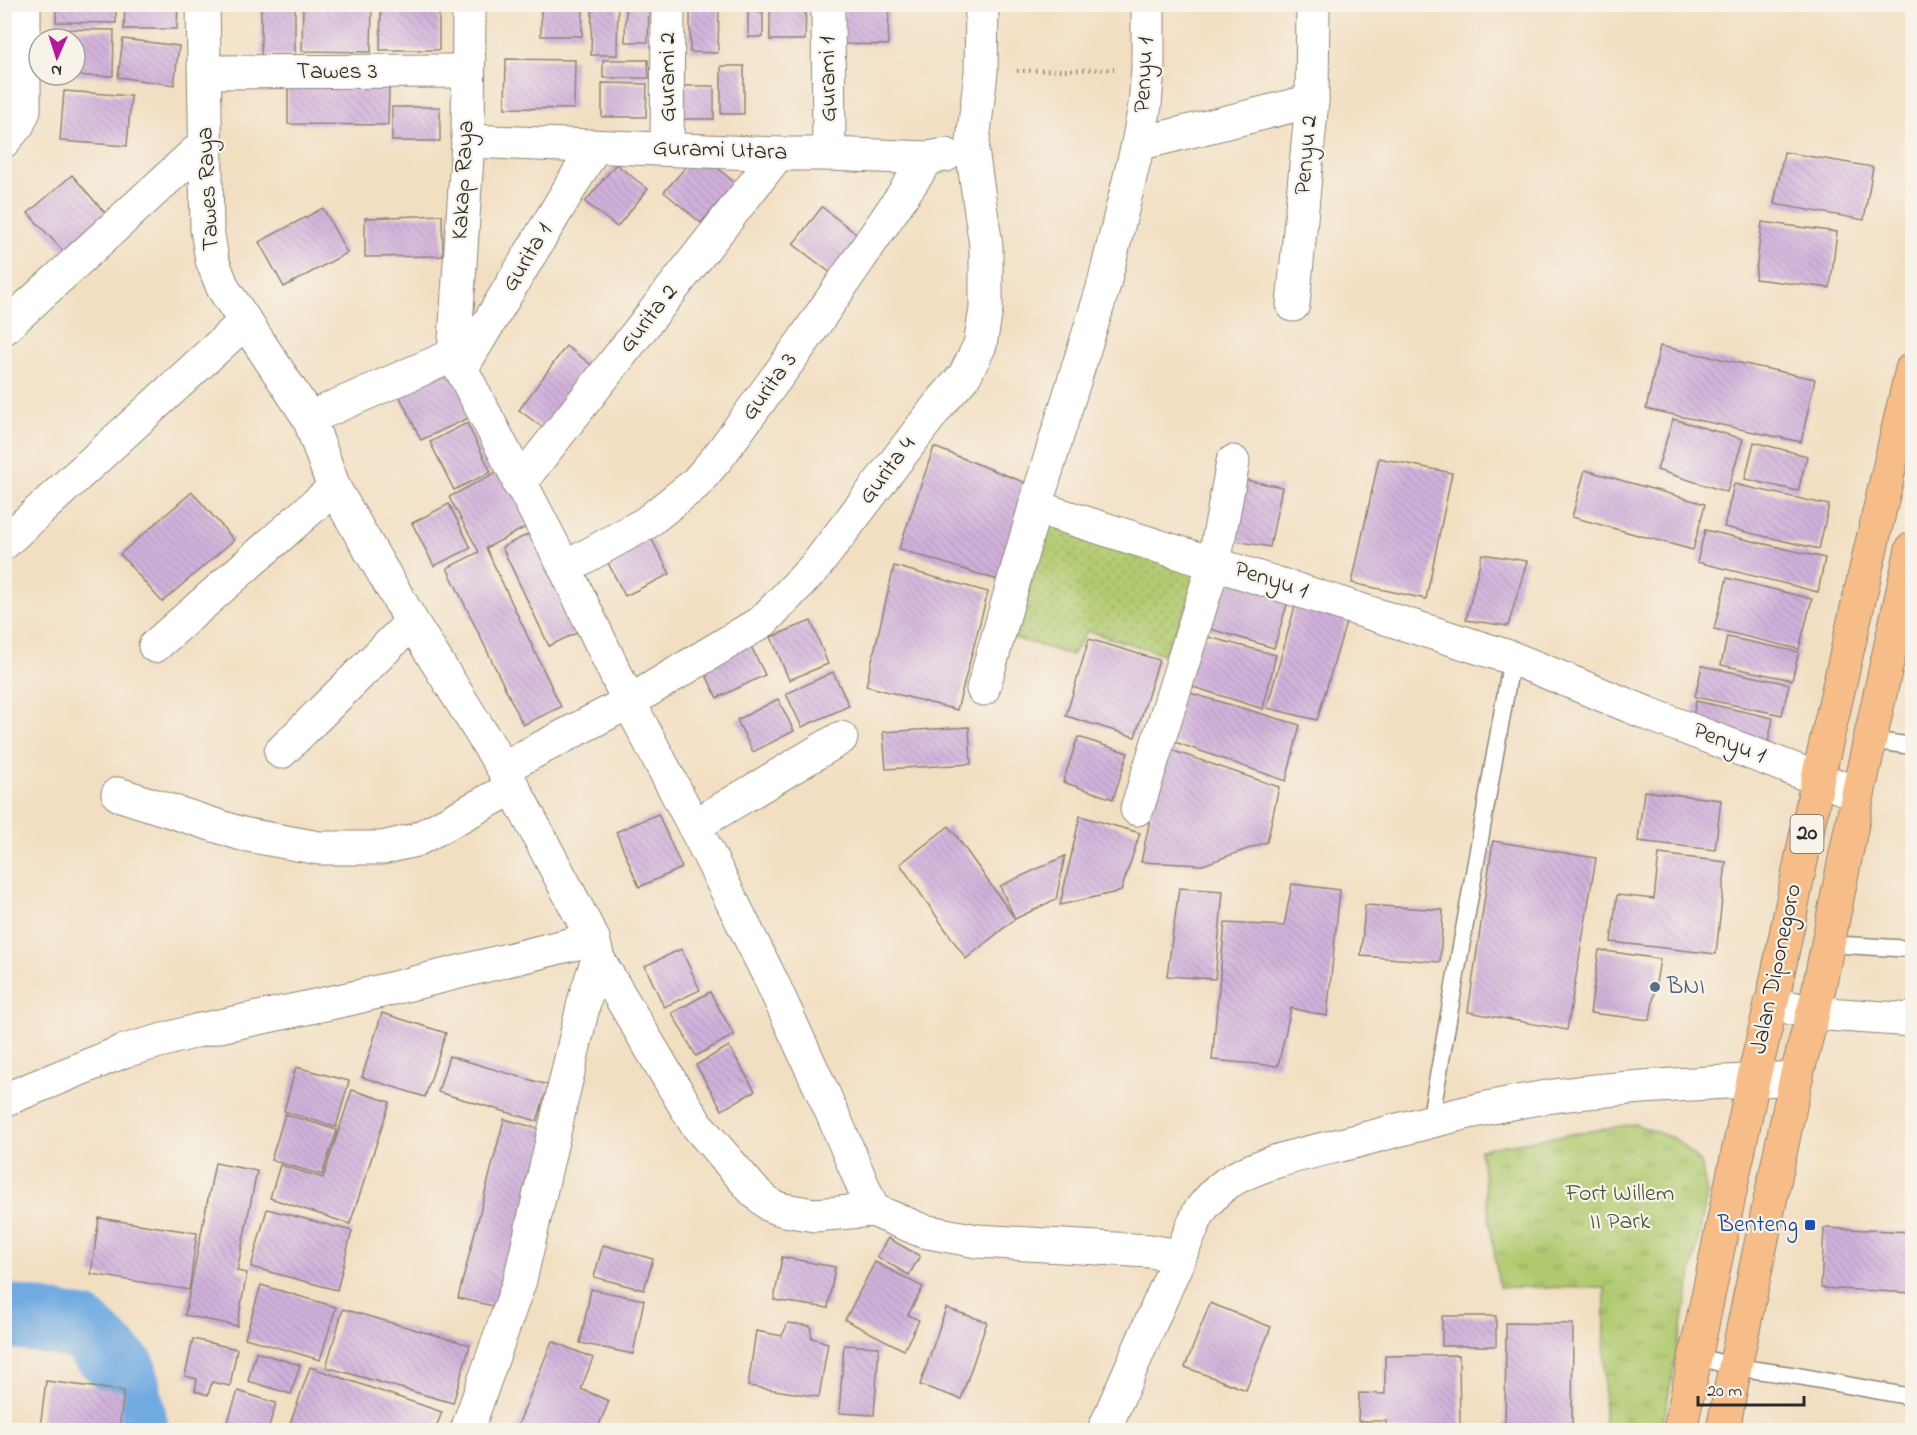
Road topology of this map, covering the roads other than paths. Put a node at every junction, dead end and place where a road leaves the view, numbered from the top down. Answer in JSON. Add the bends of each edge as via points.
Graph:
{"nodes":[{"id":1,"x":24,"y":4,"type":"edge"},
{"id":2,"x":202,"y":4,"type":"edge"},
{"id":3,"x":469,"y":4,"type":"edge"},
{"id":4,"x":668,"y":4,"type":"edge"},
{"id":5,"x":828,"y":4,"type":"edge"},
{"id":6,"x":982,"y":4,"type":"edge"},
{"id":7,"x":1148,"y":4,"type":"edge"},
{"id":8,"x":1313,"y":4,"type":"edge"},
{"id":9,"x":468,"y":71,"type":"junction"},
{"id":10,"x":205,"y":72,"type":"junction"},
{"id":11,"x":1312,"y":101,"type":"junction"},
{"id":12,"x":6,"y":137,"type":"edge"},
{"id":13,"x":468,"y":141,"type":"junction"},
{"id":14,"x":206,"y":143,"type":"junction"},
{"id":15,"x":1138,"y":144,"type":"junction"},
{"id":16,"x":594,"y":148,"type":"junction"},
{"id":17,"x":667,"y":148,"type":"junction"},
{"id":18,"x":972,"y":150,"type":"junction"},
{"id":19,"x":829,"y":153,"type":"junction"},
{"id":20,"x":778,"y":154,"type":"junction"},
{"id":21,"x":928,"y":158,"type":"junction"},
{"id":22,"x":1293,"y":305,"type":"dead end"},
{"id":23,"x":245,"y":322,"type":"junction"},
{"id":24,"x":4,"y":328,"type":"edge"},
{"id":25,"x":457,"y":362,"type":"junction"},
{"id":26,"x":1912,"y":369,"type":"edge"},
{"id":27,"x":309,"y":418,"type":"junction"},
{"id":28,"x":1233,"y":462,"type":"dead end"},
{"id":29,"x":519,"y":484,"type":"junction"},
{"id":30,"x":334,"y":489,"type":"junction"},
{"id":31,"x":1035,"y":507,"type":"junction"},
{"id":32,"x":4,"y":543,"type":"edge"},
{"id":33,"x":1912,"y":549,"type":"edge"},
{"id":34,"x":1214,"y":563,"type":"junction"},
{"id":35,"x":564,"y":568,"type":"junction"},
{"id":36,"x":412,"y":622,"type":"junction"},
{"id":37,"x":155,"y":646,"type":"dead end"},
{"id":38,"x":1512,"y":658,"type":"junction"},
{"id":39,"x":983,"y":689,"type":"dead end"},
{"id":40,"x":629,"y":702,"type":"junction"},
{"id":41,"x":841,"y":738,"type":"dead end"},
{"id":42,"x":1870,"y":740,"type":"junction"},
{"id":43,"x":1912,"y":746,"type":"edge"},
{"id":44,"x":280,"y":752,"type":"dead end"},
{"id":45,"x":508,"y":778,"type":"junction"},
{"id":46,"x":1818,"y":778,"type":"junction"},
{"id":47,"x":118,"y":794,"type":"dead end"},
{"id":48,"x":1858,"y":794,"type":"junction"},
{"id":49,"x":1137,"y":809,"type":"dead end"},
{"id":50,"x":694,"y":826,"type":"junction"},
{"id":51,"x":1828,"y":944,"type":"junction"},
{"id":52,"x":595,"y":949,"type":"junction"},
{"id":53,"x":1912,"y":949,"type":"edge"},
{"id":54,"x":1771,"y":1003,"type":"junction"},
{"id":55,"x":1813,"y":1013,"type":"junction"},
{"id":56,"x":1912,"y":1020,"type":"edge"},
{"id":57,"x":1796,"y":1078,"type":"junction"},
{"id":58,"x":1753,"y":1081,"type":"junction"},
{"id":59,"x":4,"y":1100,"type":"edge"},
{"id":60,"x":1430,"y":1122,"type":"junction"},
{"id":61,"x":873,"y":1210,"type":"junction"},
{"id":62,"x":1178,"y":1256,"type":"junction"},
{"id":63,"x":1695,"y":1356,"type":"junction"},
{"id":64,"x":1735,"y":1367,"type":"junction"},
{"id":65,"x":1912,"y":1397,"type":"edge"},
{"id":66,"x":467,"y":1431,"type":"edge"},
{"id":67,"x":1104,"y":1431,"type":"edge"},
{"id":68,"x":1680,"y":1431,"type":"edge"},
{"id":69,"x":1723,"y":1431,"type":"edge"}],
"edges":[{"from":1,"to":12,"type":"street","via":[[24,111]]},
{"from":2,"to":10,"type":"street","name":"Tawes Raya"},
{"from":3,"to":9,"type":"street","name":"Kakap Raya"},
{"from":4,"to":17,"type":"street","name":"Gurami 2"},
{"from":5,"to":19,"type":"street","name":"Gurami 1"},
{"from":6,"to":18,"type":"street","name":"Gurita 4","via":[[981,72]]},
{"from":7,"to":15,"type":"street","name":"Penyu 1","via":[[1148,68]]},
{"from":8,"to":11,"type":"street","name":"Penyu 2"},
{"from":9,"to":10,"type":"street","name":"Tawes 3"},
{"from":9,"to":13,"type":"street","name":"Kakap Raya"},
{"from":10,"to":14,"type":"street","name":"Tawes Raya"},
{"from":11,"to":15,"type":"street","name":"Penyu 1"},
{"from":11,"to":22,"type":"street","name":"Penyu 2"},
{"from":13,"to":16,"type":"street","name":"Gurami Utara"},
{"from":13,"to":25,"type":"street","name":"Kakap Raya"},
{"from":14,"to":23,"type":"street","name":"Tawes Raya","via":[[207,229],[213,260],[224,288]]},
{"from":14,"to":24,"type":"street"},
{"from":15,"to":31,"type":"street","name":"Penyu 1","via":[[1103,288]]},
{"from":16,"to":17,"type":"street","name":"Gurami Utara"},
{"from":16,"to":25,"type":"street","name":"Gurita 1"},
{"from":17,"to":20,"type":"street","name":"Gurami Utara"},
{"from":18,"to":21,"type":"street","name":"Gurami Utara"},
{"from":18,"to":40,"type":"street","name":"Gurita 4","via":[[986,246],[986,309],[980,345],[965,375],[815,567],[763,621]]},
{"from":19,"to":20,"type":"street","name":"Gurami Utara"},
{"from":19,"to":21,"type":"street","name":"Gurami Utara"},
{"from":20,"to":29,"type":"street","name":"Gurita 2"},
{"from":21,"to":35,"type":"street","name":"Gurita 3","via":[[804,340],[695,484],[646,523]]},
{"from":23,"to":27,"type":"street","name":"Tawes Raya"},
{"from":23,"to":32,"type":"street"},
{"from":25,"to":27,"type":"street"},
{"from":25,"to":29,"type":"street"},
{"from":26,"to":46,"type":"highway","name":"Jalan Diponegoro","number":"20"},
{"from":27,"to":30,"type":"street","name":"Tawes Raya"},
{"from":28,"to":34,"type":"street"},
{"from":29,"to":35,"type":"street"},
{"from":30,"to":36,"type":"street","name":"Tawes Raya"},
{"from":30,"to":37,"type":"street"},
{"from":31,"to":34,"type":"street","name":"Penyu 1"},
{"from":31,"to":39,"type":"street"},
{"from":33,"to":42,"type":"highway","name":"Jalan Diponegoro","number":"20"},
{"from":34,"to":38,"type":"street","name":"Penyu 1"},
{"from":34,"to":49,"type":"street"},
{"from":35,"to":40,"type":"street"},
{"from":36,"to":44,"type":"street"},
{"from":36,"to":45,"type":"street","name":"Tawes Raya"},
{"from":38,"to":46,"type":"street","name":"Penyu 1"},
{"from":38,"to":60,"type":"lane"},
{"from":40,"to":45,"type":"street","name":"Gurita 4"},
{"from":40,"to":50,"type":"street"},
{"from":41,"to":50,"type":"street"},
{"from":42,"to":43,"type":"lane"},
{"from":42,"to":48,"type":"highway","name":"Jalan Diponegoro","number":"20"},
{"from":45,"to":47,"type":"street","name":"Gurita 4","via":[[416,840],[382,848],[319,848],[242,834]]},
{"from":45,"to":52,"type":"street","name":"Tawes Raya"},
{"from":46,"to":48,"type":"street","name":"Penyu 1"},
{"from":46,"to":54,"type":"highway","name":"Jalan Diponegoro","number":"20"},
{"from":48,"to":51,"type":"highway","name":"Jalan Diponegoro","number":"20"},
{"from":50,"to":61,"type":"street","via":[[771,980]]},
{"from":51,"to":53,"type":"lane"},
{"from":51,"to":55,"type":"highway","name":"Jalan Diponegoro","number":"20"},
{"from":52,"to":59,"type":"street","via":[[196,1031],[124,1050]]},
{"from":52,"to":61,"type":"street","name":"Tawes Raya","via":[[696,1124],[762,1200],[784,1210],[807,1214]]},
{"from":52,"to":66,"type":"street","via":[[520,1280]]},
{"from":54,"to":55,"type":"street"},
{"from":54,"to":58,"type":"highway","name":"Jalan Diponegoro","number":"20"},
{"from":55,"to":56,"type":"street"},
{"from":55,"to":57,"type":"highway","name":"Jalan Diponegoro","number":"20"},
{"from":57,"to":58,"type":"street"},
{"from":57,"to":64,"type":"highway","name":"Jalan Diponegoro","number":"20"},
{"from":58,"to":60,"type":"street","via":[[1560,1095]]},
{"from":58,"to":63,"type":"highway","name":"Jalan Diponegoro","number":"20"},
{"from":60,"to":62,"type":"street","via":[[1255,1169],[1229,1182],[1199,1212]]},
{"from":61,"to":62,"type":"street","via":[[923,1231],[976,1241]]},
{"from":62,"to":67,"type":"street"},
{"from":63,"to":64,"type":"lane"},
{"from":63,"to":68,"type":"highway","name":"Jalan Diponegoro","number":"20"},
{"from":64,"to":65,"type":"lane"},
{"from":64,"to":69,"type":"highway","name":"Jalan Diponegoro","number":"20"}]}
